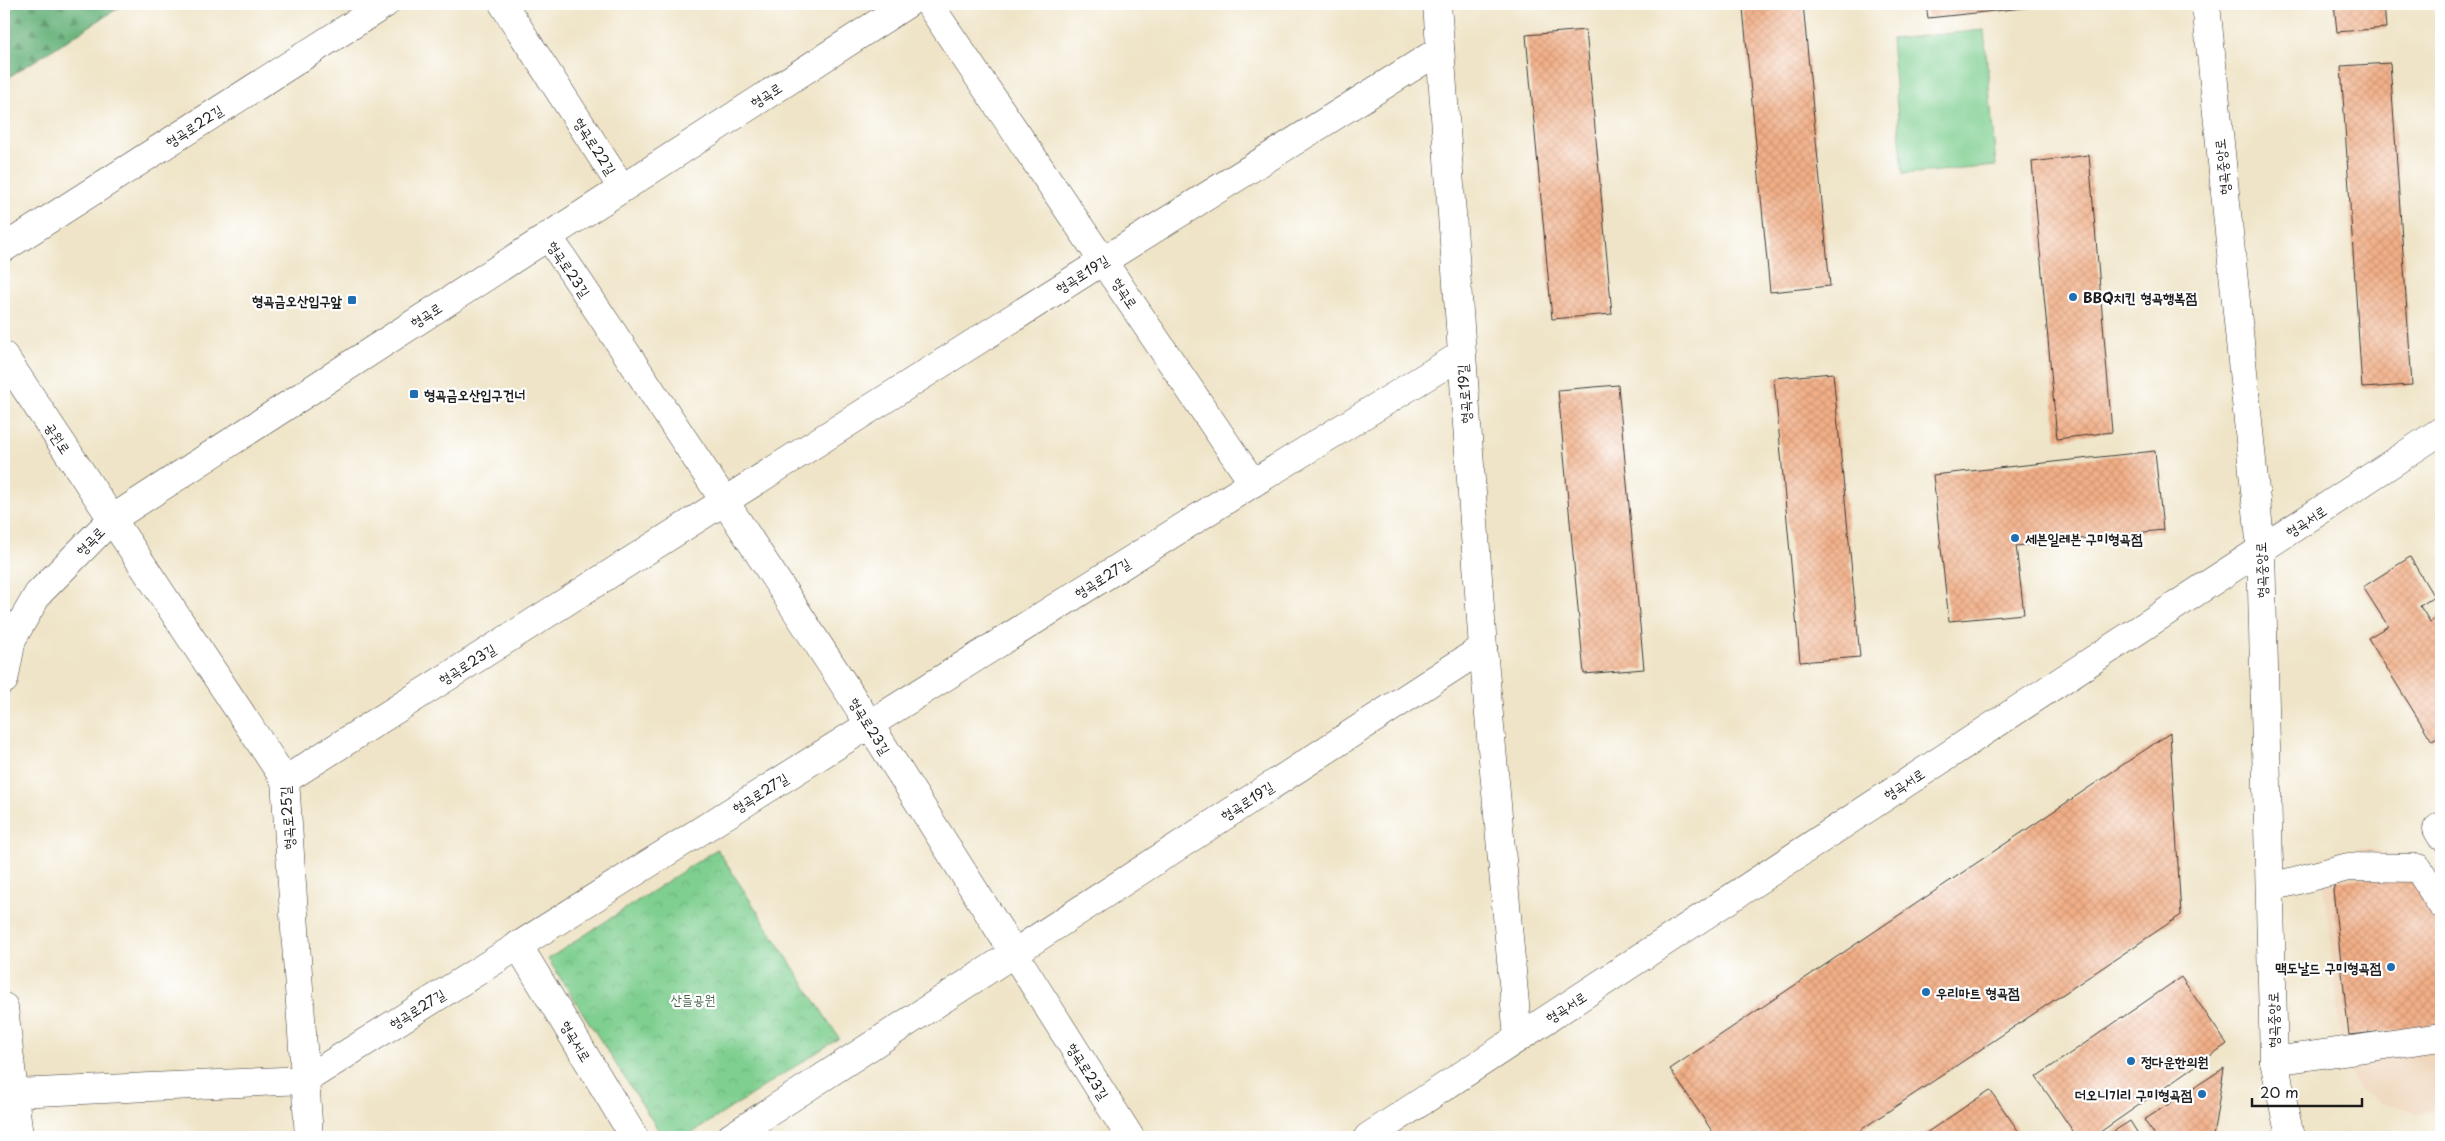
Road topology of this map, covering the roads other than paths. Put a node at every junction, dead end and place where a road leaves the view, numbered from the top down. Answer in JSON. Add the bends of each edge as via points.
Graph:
{"nodes":[{"id":1,"x":385,"y":4,"type":"edge"},
{"id":2,"x":503,"y":4,"type":"edge"},
{"id":3,"x":906,"y":4,"type":"edge"},
{"id":4,"x":929,"y":4,"type":"edge"},
{"id":5,"x":1437,"y":4,"type":"edge"},
{"id":6,"x":2206,"y":4,"type":"edge"},
{"id":7,"x":1440,"y":50,"type":"junction"},
{"id":8,"x":622,"y":188,"type":"junction"},
{"id":9,"x":548,"y":236,"type":"junction"},
{"id":10,"x":4,"y":248,"type":"edge"},
{"id":11,"x":1103,"y":261,"type":"junction"},
{"id":12,"x":1462,"y":354,"type":"junction"},
{"id":13,"x":4,"y":356,"type":"edge"},
{"id":14,"x":2441,"y":432,"type":"edge"},
{"id":15,"x":1253,"y":483,"type":"junction"},
{"id":16,"x":725,"y":501,"type":"junction"},
{"id":17,"x":112,"y":520,"type":"junction"},
{"id":18,"x":2261,"y":550,"type":"junction"},
{"id":19,"x":1482,"y":648,"type":"junction"},
{"id":20,"x":4,"y":680,"type":"edge"},
{"id":21,"x":870,"y":724,"type":"junction"},
{"id":22,"x":285,"y":780,"type":"junction"},
{"id":23,"x":2441,"y":826,"type":"edge"},
{"id":24,"x":2441,"y":836,"type":"edge"},
{"id":25,"x":2271,"y":887,"type":"junction"},
{"id":26,"x":2441,"y":904,"type":"edge"},
{"id":27,"x":518,"y":946,"type":"junction"},
{"id":28,"x":1012,"y":954,"type":"junction"},
{"id":29,"x":4,"y":1007,"type":"edge"},
{"id":30,"x":1518,"y":1038,"type":"junction"},
{"id":31,"x":2441,"y":1038,"type":"edge"},
{"id":32,"x":2274,"y":1061,"type":"junction"},
{"id":33,"x":305,"y":1080,"type":"junction"},
{"id":34,"x":15,"y":1093,"type":"junction"},
{"id":35,"x":19,"y":1137,"type":"edge"},
{"id":36,"x":309,"y":1137,"type":"edge"},
{"id":37,"x":634,"y":1137,"type":"edge"},
{"id":38,"x":730,"y":1137,"type":"edge"},
{"id":39,"x":1130,"y":1137,"type":"edge"},
{"id":40,"x":1368,"y":1137,"type":"edge"},
{"id":41,"x":2290,"y":1137,"type":"edge"}],
"edges":[{"from":1,"to":10,"type":"street","name":"형곡로22길"},
{"from":2,"to":8,"type":"street","name":"형곡로22길"},
{"from":3,"to":8,"type":"street","name":"형곡로"},
{"from":4,"to":11,"type":"street","name":"형곡로"},
{"from":5,"to":7,"type":"street","name":"형곡로19길"},
{"from":6,"to":18,"type":"street","name":"형곡중앙로"},
{"from":7,"to":11,"type":"street","name":"형곡로19길"},
{"from":7,"to":12,"type":"street","name":"형곡로19길"},
{"from":8,"to":9,"type":"street","name":"형곡로"},
{"from":9,"to":16,"type":"street","name":"형곡로23길"},
{"from":9,"to":17,"type":"street","name":"형곡로"},
{"from":11,"to":15,"type":"street","name":"형곡로"},
{"from":11,"to":16,"type":"street","name":"형곡로19길"},
{"from":12,"to":15,"type":"street","name":"형곡로27길"},
{"from":12,"to":19,"type":"street","name":"형곡로19길"},
{"from":13,"to":17,"type":"street","name":"공원로"},
{"from":14,"to":18,"type":"street","name":"형곡서로"},
{"from":15,"to":21,"type":"street","name":"형곡로27길"},
{"from":16,"to":21,"type":"street","name":"형곡로23길"},
{"from":16,"to":22,"type":"street","name":"형곡로23길"},
{"from":17,"to":20,"type":"street","name":"형곡로","via":[[38,594],[12,639]]},
{"from":17,"to":22,"type":"street","name":"형곡로25길"},
{"from":18,"to":25,"type":"street","name":"형곡중앙로"},
{"from":18,"to":30,"type":"street","name":"형곡서로"},
{"from":19,"to":28,"type":"street","name":"형곡로19길"},
{"from":19,"to":30,"type":"street","name":"형곡로19길"},
{"from":21,"to":27,"type":"street","name":"형곡로27길"},
{"from":21,"to":28,"type":"street","name":"형곡로23길"},
{"from":22,"to":33,"type":"street","name":"형곡로25길"},
{"from":23,"to":24,"type":"street","via":[[2437,828]]},
{"from":25,"to":26,"type":"street","via":[[2348,867],[2418,868]]},
{"from":25,"to":32,"type":"street","name":"형곡중앙로"},
{"from":27,"to":33,"type":"street","name":"형곡로27길"},
{"from":27,"to":37,"type":"street","name":"형곡서로"},
{"from":28,"to":38,"type":"street"},
{"from":28,"to":39,"type":"street","name":"형곡로23길"},
{"from":29,"to":34,"type":"street"},
{"from":30,"to":40,"type":"street","name":"형곡서로"},
{"from":31,"to":32,"type":"street"},
{"from":32,"to":41,"type":"street","name":"형곡중앙로"},
{"from":33,"to":34,"type":"street","name":"형곡로27길"},
{"from":33,"to":36,"type":"street","name":"형곡로25길"},
{"from":34,"to":35,"type":"street"}]}
